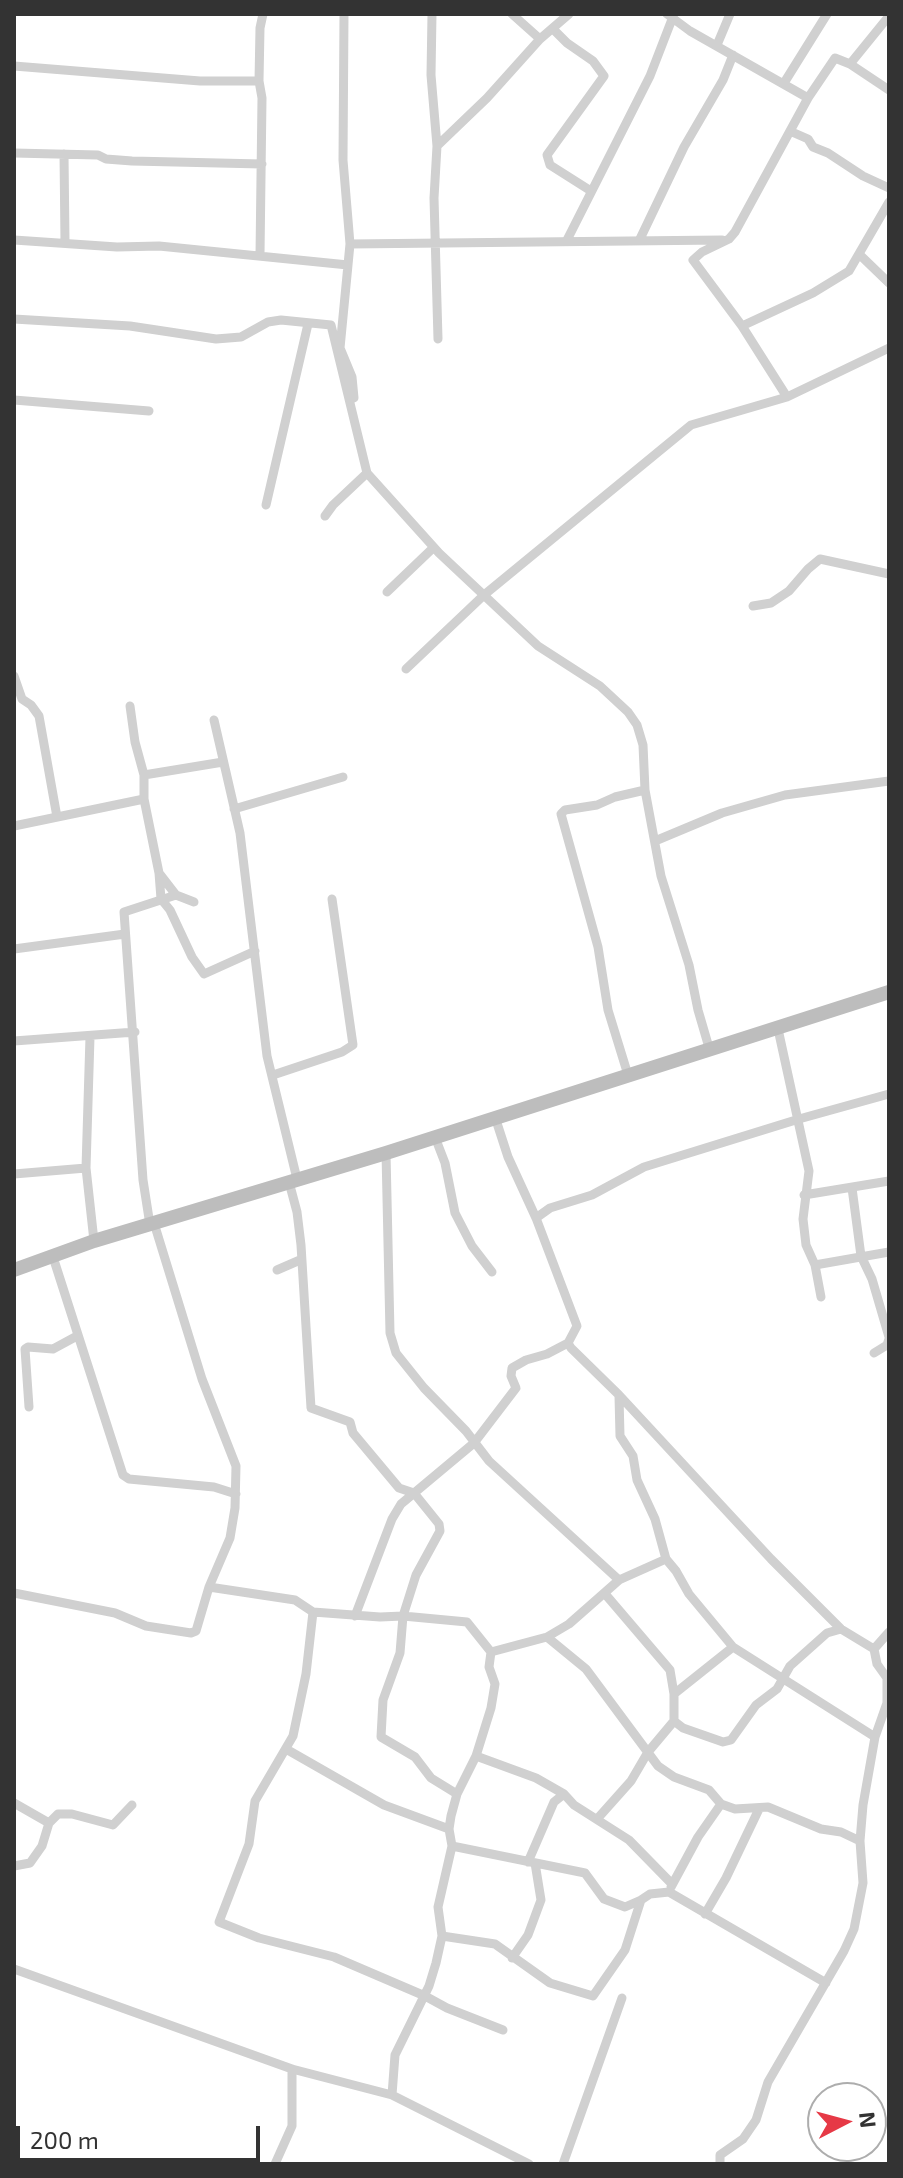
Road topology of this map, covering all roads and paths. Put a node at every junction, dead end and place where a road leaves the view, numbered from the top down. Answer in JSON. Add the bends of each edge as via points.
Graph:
{"nodes":[{"id":1,"x":263,"y":14,"type":"edge"},
{"id":2,"x":344,"y":14,"type":"edge"},
{"id":3,"x":432,"y":14,"type":"edge"},
{"id":4,"x":512,"y":14,"type":"edge"},
{"id":5,"x":569,"y":14,"type":"edge"},
{"id":6,"x":730,"y":14,"type":"edge"},
{"id":7,"x":827,"y":14,"type":"edge"},
{"id":8,"x":671,"y":15,"type":"edge"},
{"id":9,"x":889,"y":16,"type":"edge"},
{"id":10,"x":553,"y":29,"type":"junction"},
{"id":11,"x":540,"y":39,"type":"junction"},
{"id":12,"x":717,"y":45,"type":"junction"},
{"id":13,"x":733,"y":55,"type":"junction"},
{"id":14,"x":850,"y":64,"type":"junction"},
{"id":15,"x":14,"y":66,"type":"edge"},
{"id":16,"x":259,"y":81,"type":"junction"},
{"id":17,"x":784,"y":83,"type":"junction"},
{"id":18,"x":889,"y":90,"type":"edge"},
{"id":19,"x":808,"y":98,"type":"junction"},
{"id":20,"x":792,"y":132,"type":"junction"},
{"id":21,"x":437,"y":146,"type":"junction"},
{"id":22,"x":14,"y":153,"type":"edge"},
{"id":23,"x":64,"y":154,"type":"junction"},
{"id":24,"x":262,"y":164,"type":"junction"},
{"id":25,"x":889,"y":188,"type":"edge"},
{"id":26,"x":591,"y":191,"type":"junction"},
{"id":27,"x":889,"y":202,"type":"edge"},
{"id":28,"x":729,"y":239,"type":"junction"},
{"id":29,"x":14,"y":240,"type":"edge"},
{"id":30,"x":567,"y":240,"type":"junction"},
{"id":31,"x":639,"y":241,"type":"junction"},
{"id":32,"x":65,"y":242,"type":"junction"},
{"id":33,"x":350,"y":244,"type":"junction"},
{"id":34,"x":436,"y":245,"type":"junction"},
{"id":35,"x":260,"y":255,"type":"junction"},
{"id":36,"x":860,"y":255,"type":"junction"},
{"id":37,"x":348,"y":265,"type":"junction"},
{"id":38,"x":889,"y":283,"type":"edge"},
{"id":39,"x":14,"y":319,"type":"edge"},
{"id":40,"x":308,"y":324,"type":"junction"},
{"id":41,"x":331,"y":325,"type":"junction"},
{"id":42,"x":742,"y":326,"type":"junction"},
{"id":43,"x":438,"y":339,"type":"dead end"},
{"id":44,"x":889,"y":348,"type":"edge"},
{"id":45,"x":787,"y":397,"type":"junction"},
{"id":46,"x":14,"y":400,"type":"edge"},
{"id":47,"x":149,"y":411,"type":"dead end"},
{"id":48,"x":367,"y":473,"type":"junction"},
{"id":49,"x":266,"y":505,"type":"dead end"},
{"id":50,"x":325,"y":516,"type":"dead end"},
{"id":51,"x":433,"y":548,"type":"junction"},
{"id":52,"x":889,"y":574,"type":"edge"},
{"id":53,"x":387,"y":592,"type":"dead end"},
{"id":54,"x":484,"y":595,"type":"junction"},
{"id":55,"x":753,"y":606,"type":"dead end"},
{"id":56,"x":406,"y":669,"type":"dead end"},
{"id":57,"x":14,"y":676,"type":"edge"},
{"id":58,"x":18,"y":700,"type":"edge"},
{"id":59,"x":130,"y":706,"type":"dead end"},
{"id":60,"x":214,"y":720,"type":"dead end"},
{"id":61,"x":223,"y":762,"type":"junction"},
{"id":62,"x":144,"y":775,"type":"junction"},
{"id":63,"x":343,"y":777,"type":"dead end"},
{"id":64,"x":889,"y":781,"type":"edge"},
{"id":65,"x":645,"y":790,"type":"junction"},
{"id":66,"x":144,"y":799,"type":"junction"},
{"id":67,"x":234,"y":809,"type":"junction"},
{"id":68,"x":57,"y":817,"type":"junction"},
{"id":69,"x":14,"y":826,"type":"edge"},
{"id":70,"x":655,"y":841,"type":"junction"},
{"id":71,"x":159,"y":873,"type":"junction"},
{"id":72,"x":176,"y":895,"type":"junction"},
{"id":73,"x":161,"y":899,"type":"junction"},
{"id":74,"x":332,"y":899,"type":"dead end"},
{"id":75,"x":194,"y":902,"type":"dead end"},
{"id":76,"x":125,"y":934,"type":"junction"},
{"id":77,"x":14,"y":949,"type":"edge"},
{"id":78,"x":255,"y":951,"type":"junction"},
{"id":79,"x":889,"y":992,"type":"edge"},
{"id":80,"x":778,"y":1029,"type":"junction"},
{"id":81,"x":135,"y":1032,"type":"junction"},
{"id":82,"x":90,"y":1037,"type":"junction"},
{"id":83,"x":14,"y":1041,"type":"edge"},
{"id":84,"x":710,"y":1051,"type":"junction"},
{"id":85,"x":273,"y":1075,"type":"junction"},
{"id":86,"x":628,"y":1075,"type":"junction"},
{"id":87,"x":889,"y":1094,"type":"edge"},
{"id":88,"x":495,"y":1117,"type":"junction"},
{"id":89,"x":799,"y":1119,"type":"junction"},
{"id":90,"x":435,"y":1137,"type":"junction"},
{"id":91,"x":386,"y":1153,"type":"junction"},
{"id":92,"x":86,"y":1168,"type":"junction"},
{"id":93,"x":14,"y":1174,"type":"edge"},
{"id":94,"x":293,"y":1181,"type":"junction"},
{"id":95,"x":889,"y":1181,"type":"edge"},
{"id":96,"x":852,"y":1188,"type":"junction"},
{"id":97,"x":804,"y":1195,"type":"junction"},
{"id":98,"x":536,"y":1218,"type":"junction"},
{"id":99,"x":152,"y":1224,"type":"junction"},
{"id":100,"x":94,"y":1241,"type":"junction"},
{"id":101,"x":889,"y":1252,"type":"edge"},
{"id":102,"x":861,"y":1256,"type":"junction"},
{"id":103,"x":53,"y":1257,"type":"junction"},
{"id":104,"x":300,"y":1260,"type":"junction"},
{"id":105,"x":815,"y":1265,"type":"junction"},
{"id":106,"x":14,"y":1270,"type":"edge"},
{"id":107,"x":277,"y":1270,"type":"dead end"},
{"id":108,"x":492,"y":1272,"type":"dead end"},
{"id":109,"x":821,"y":1297,"type":"dead end"},
{"id":110,"x":77,"y":1336,"type":"junction"},
{"id":111,"x":889,"y":1338,"type":"edge"},
{"id":112,"x":568,"y":1343,"type":"junction"},
{"id":113,"x":874,"y":1353,"type":"dead end"},
{"id":114,"x":619,"y":1395,"type":"junction"},
{"id":115,"x":29,"y":1407,"type":"dead end"},
{"id":116,"x":474,"y":1443,"type":"junction"},
{"id":117,"x":414,"y":1493,"type":"junction"},
{"id":118,"x":236,"y":1494,"type":"junction"},
{"id":119,"x":666,"y":1559,"type":"junction"},
{"id":120,"x":619,"y":1580,"type":"junction"},
{"id":121,"x":209,"y":1587,"type":"junction"},
{"id":122,"x":14,"y":1593,"type":"edge"},
{"id":123,"x":606,"y":1595,"type":"junction"},
{"id":124,"x":313,"y":1612,"type":"junction"},
{"id":125,"x":355,"y":1616,"type":"junction"},
{"id":126,"x":403,"y":1616,"type":"junction"},
{"id":127,"x":841,"y":1629,"type":"junction"},
{"id":128,"x":889,"y":1632,"type":"edge"},
{"id":129,"x":547,"y":1637,"type":"junction"},
{"id":130,"x":733,"y":1647,"type":"junction"},
{"id":131,"x":874,"y":1649,"type":"junction"},
{"id":132,"x":491,"y":1652,"type":"junction"},
{"id":133,"x":783,"y":1679,"type":"junction"},
{"id":134,"x":674,"y":1694,"type":"junction"},
{"id":135,"x":674,"y":1721,"type":"junction"},
{"id":136,"x":875,"y":1737,"type":"junction"},
{"id":137,"x":286,"y":1749,"type":"junction"},
{"id":138,"x":648,"y":1752,"type":"junction"},
{"id":139,"x":476,"y":1756,"type":"junction"},
{"id":140,"x":457,"y":1794,"type":"junction"},
{"id":141,"x":564,"y":1794,"type":"junction"},
{"id":142,"x":14,"y":1803,"type":"edge"},
{"id":143,"x":721,"y":1804,"type":"junction"},
{"id":144,"x":132,"y":1805,"type":"dead end"},
{"id":145,"x":759,"y":1809,"type":"junction"},
{"id":146,"x":598,"y":1818,"type":"junction"},
{"id":147,"x":49,"y":1823,"type":"junction"},
{"id":148,"x":449,"y":1829,"type":"junction"},
{"id":149,"x":860,"y":1841,"type":"junction"},
{"id":150,"x":452,"y":1846,"type":"junction"},
{"id":151,"x":531,"y":1862,"type":"junction"},
{"id":152,"x":14,"y":1866,"type":"edge"},
{"id":153,"x":670,"y":1888,"type":"junction"},
{"id":154,"x":641,"y":1900,"type":"junction"},
{"id":155,"x":705,"y":1914,"type":"junction"},
{"id":156,"x":442,"y":1936,"type":"junction"},
{"id":157,"x":512,"y":1958,"type":"junction"},
{"id":158,"x":14,"y":1969,"type":"edge"},
{"id":159,"x":826,"y":1983,"type":"junction"},
{"id":160,"x":425,"y":1996,"type":"junction"},
{"id":161,"x":622,"y":1998,"type":"dead end"},
{"id":162,"x":503,"y":2030,"type":"dead end"},
{"id":163,"x":292,"y":2069,"type":"junction"},
{"id":164,"x":392,"y":2095,"type":"junction"},
{"id":165,"x":275,"y":2164,"type":"edge"},
{"id":166,"x":529,"y":2164,"type":"edge"},
{"id":167,"x":563,"y":2164,"type":"edge"},
{"id":168,"x":720,"y":2164,"type":"edge"}],
"edges":[{"from":1,"to":16,"type":"street"},
{"from":2,"to":33,"type":"street","via":[[343,160]]},
{"from":3,"to":21,"type":"street"},
{"from":4,"to":11,"type":"street"},
{"from":5,"to":10,"type":"street"},
{"from":6,"to":12,"type":"street"},
{"from":7,"to":17,"type":"street"},
{"from":8,"to":12,"type":"street"},
{"from":8,"to":26,"type":"street","via":[[650,76]]},
{"from":9,"to":14,"type":"street"},
{"from":10,"to":11,"type":"street"},
{"from":10,"to":26,"type":"street","via":[[604,76],[547,155],[550,165]]},
{"from":11,"to":21,"type":"street"},
{"from":12,"to":13,"type":"street"},
{"from":13,"to":17,"type":"street"},
{"from":13,"to":31,"type":"street"},
{"from":14,"to":18,"type":"street"},
{"from":14,"to":19,"type":"street","via":[[835,58]]},
{"from":15,"to":16,"type":"street"},
{"from":16,"to":24,"type":"street"},
{"from":17,"to":19,"type":"street"},
{"from":19,"to":20,"type":"street"},
{"from":20,"to":25,"type":"street"},
{"from":20,"to":28,"type":"street"},
{"from":21,"to":34,"type":"street"},
{"from":22,"to":23,"type":"street"},
{"from":23,"to":24,"type":"street"},
{"from":23,"to":32,"type":"street"},
{"from":24,"to":35,"type":"street"},
{"from":26,"to":30,"type":"street"},
{"from":27,"to":36,"type":"street"},
{"from":28,"to":31,"type":"street"},
{"from":28,"to":42,"type":"street","via":[[693,260]]},
{"from":29,"to":32,"type":"street"},
{"from":30,"to":31,"type":"street"},
{"from":30,"to":34,"type":"street"},
{"from":32,"to":35,"type":"street"},
{"from":33,"to":34,"type":"street"},
{"from":33,"to":37,"type":"street"},
{"from":34,"to":43,"type":"street"},
{"from":35,"to":37,"type":"street"},
{"from":36,"to":38,"type":"street"},
{"from":36,"to":42,"type":"street","via":[[830,284]]},
{"from":37,"to":41,"type":"street","via":[[340,348],[352,377],[356,426]]},
{"from":39,"to":40,"type":"street","via":[[130,326],[216,339],[241,337],[268,322]]},
{"from":40,"to":41,"type":"street"},
{"from":40,"to":49,"type":"street"},
{"from":41,"to":48,"type":"street"},
{"from":42,"to":45,"type":"street"},
{"from":44,"to":45,"type":"street"},
{"from":45,"to":54,"type":"street","via":[[691,425]]},
{"from":46,"to":47,"type":"street"},
{"from":48,"to":50,"type":"street"},
{"from":48,"to":51,"type":"street"},
{"from":51,"to":53,"type":"street"},
{"from":51,"to":54,"type":"street"},
{"from":52,"to":55,"type":"street","via":[[820,559],[789,591],[771,603]]},
{"from":54,"to":56,"type":"street"},
{"from":54,"to":65,"type":"street","via":[[544,651],[600,686],[628,712],[643,745]]},
{"from":57,"to":58,"type":"street"},
{"from":58,"to":68,"type":"street","via":[[39,716]]},
{"from":59,"to":62,"type":"street"},
{"from":60,"to":61,"type":"street"},
{"from":61,"to":62,"type":"street"},
{"from":61,"to":67,"type":"street"},
{"from":62,"to":66,"type":"street"},
{"from":63,"to":67,"type":"street"},
{"from":64,"to":70,"type":"street","via":[[785,795],[722,813]]},
{"from":65,"to":70,"type":"street"},
{"from":65,"to":86,"type":"street","via":[[561,814]]},
{"from":66,"to":68,"type":"street"},
{"from":66,"to":71,"type":"street"},
{"from":67,"to":78,"type":"street"},
{"from":68,"to":69,"type":"street"},
{"from":70,"to":84,"type":"street"},
{"from":71,"to":72,"type":"street"},
{"from":71,"to":73,"type":"street"},
{"from":72,"to":73,"type":"street"},
{"from":72,"to":75,"type":"street"},
{"from":73,"to":76,"type":"street","via":[[124,912]]},
{"from":73,"to":78,"type":"street","via":[[204,974]]},
{"from":74,"to":85,"type":"street","via":[[353,1045]]},
{"from":76,"to":77,"type":"street"},
{"from":76,"to":81,"type":"street"},
{"from":78,"to":85,"type":"street"},
{"from":79,"to":80,"type":"main road"},
{"from":80,"to":84,"type":"main road"},
{"from":80,"to":89,"type":"street"},
{"from":81,"to":82,"type":"street"},
{"from":81,"to":99,"type":"street","via":[[143,1180]]},
{"from":82,"to":83,"type":"street"},
{"from":82,"to":92,"type":"street"},
{"from":84,"to":86,"type":"main road"},
{"from":85,"to":94,"type":"street"},
{"from":86,"to":88,"type":"main road"},
{"from":87,"to":89,"type":"street"},
{"from":88,"to":90,"type":"main road"},
{"from":88,"to":98,"type":"street"},
{"from":89,"to":97,"type":"street","via":[[809,1171]]},
{"from":89,"to":98,"type":"street","via":[[644,1167]]},
{"from":90,"to":91,"type":"main road"},
{"from":90,"to":108,"type":"street","via":[[455,1213]]},
{"from":91,"to":94,"type":"main road"},
{"from":91,"to":116,"type":"street","via":[[390,1333],[396,1353]]},
{"from":92,"to":93,"type":"street"},
{"from":92,"to":100,"type":"street"},
{"from":94,"to":99,"type":"main road"},
{"from":94,"to":104,"type":"street"},
{"from":95,"to":96,"type":"street"},
{"from":96,"to":97,"type":"street"},
{"from":96,"to":102,"type":"street"},
{"from":97,"to":105,"type":"street","via":[[806,1245]]},
{"from":98,"to":112,"type":"street","via":[[577,1326]]},
{"from":99,"to":100,"type":"main road"},
{"from":99,"to":118,"type":"street","via":[[236,1466]]},
{"from":100,"to":103,"type":"main road"},
{"from":101,"to":102,"type":"street"},
{"from":102,"to":105,"type":"street"},
{"from":102,"to":111,"type":"street"},
{"from":103,"to":106,"type":"main road"},
{"from":103,"to":110,"type":"street"},
{"from":104,"to":107,"type":"street"},
{"from":104,"to":117,"type":"street","via":[[311,1408],[350,1422],[353,1433],[399,1488]]},
{"from":105,"to":109,"type":"street"},
{"from":110,"to":115,"type":"street","via":[[58,1347],[25,1349]]},
{"from":110,"to":118,"type":"street","via":[[123,1475]]},
{"from":111,"to":113,"type":"street"},
{"from":112,"to":114,"type":"street"},
{"from":112,"to":116,"type":"street","via":[[512,1368],[516,1388]]},
{"from":114,"to":119,"type":"street","via":[[620,1436],[633,1456]]},
{"from":114,"to":127,"type":"street"},
{"from":116,"to":117,"type":"street"},
{"from":116,"to":120,"type":"street"},
{"from":117,"to":125,"type":"street","via":[[392,1519]]},
{"from":117,"to":126,"type":"street","via":[[440,1531],[416,1575]]},
{"from":118,"to":121,"type":"street","via":[[230,1538]]},
{"from":119,"to":120,"type":"street"},
{"from":119,"to":130,"type":"street"},
{"from":120,"to":123,"type":"street"},
{"from":121,"to":122,"type":"street","via":[[191,1633]]},
{"from":121,"to":124,"type":"street","via":[[295,1600]]},
{"from":123,"to":129,"type":"street"},
{"from":123,"to":134,"type":"street","via":[[670,1670]]},
{"from":124,"to":125,"type":"street"},
{"from":124,"to":137,"type":"street","via":[[306,1674]]},
{"from":125,"to":126,"type":"street"},
{"from":126,"to":132,"type":"street","via":[[467,1622]]},
{"from":126,"to":140,"type":"street","via":[[400,1653],[383,1700],[381,1737],[415,1757],[431,1778]]},
{"from":127,"to":131,"type":"street"},
{"from":127,"to":133,"type":"street","via":[[827,1633]]},
{"from":128,"to":131,"type":"street"},
{"from":129,"to":132,"type":"street"},
{"from":129,"to":138,"type":"street","via":[[586,1669]]},
{"from":130,"to":133,"type":"street"},
{"from":130,"to":134,"type":"street"},
{"from":131,"to":136,"type":"street","via":[[887,1678],[887,1703]]},
{"from":132,"to":139,"type":"street","via":[[495,1684]]},
{"from":133,"to":135,"type":"street","via":[[731,1740],[701,1736]]},
{"from":133,"to":136,"type":"street"},
{"from":134,"to":135,"type":"street"},
{"from":135,"to":138,"type":"street"},
{"from":136,"to":149,"type":"street"},
{"from":137,"to":148,"type":"street","via":[[384,1805]]},
{"from":137,"to":160,"type":"street","via":[[255,1801],[249,1844],[219,1922],[334,1957]]},
{"from":138,"to":143,"type":"street","via":[[658,1766],[709,1790]]},
{"from":138,"to":146,"type":"street"},
{"from":139,"to":140,"type":"street"},
{"from":139,"to":141,"type":"street"},
{"from":140,"to":148,"type":"street"},
{"from":141,"to":146,"type":"street"},
{"from":141,"to":151,"type":"street","via":[[554,1802]]},
{"from":142,"to":147,"type":"street"},
{"from":143,"to":145,"type":"street"},
{"from":143,"to":153,"type":"street"},
{"from":144,"to":147,"type":"street","via":[[113,1825],[61,1813]]},
{"from":145,"to":149,"type":"street","via":[[768,1807]]},
{"from":145,"to":155,"type":"street"},
{"from":146,"to":153,"type":"street","via":[[629,1840]]},
{"from":147,"to":152,"type":"street","via":[[30,1863]]},
{"from":148,"to":150,"type":"street"},
{"from":149,"to":159,"type":"street","via":[[863,1883],[854,1929]]},
{"from":150,"to":151,"type":"street"},
{"from":150,"to":156,"type":"street","via":[[438,1907]]},
{"from":151,"to":154,"type":"street","via":[[585,1873],[604,1899],[625,1907]]},
{"from":151,"to":157,"type":"street","via":[[541,1900],[528,1935]]},
{"from":153,"to":154,"type":"street"},
{"from":153,"to":155,"type":"street"},
{"from":154,"to":157,"type":"street","via":[[625,1950],[593,1996],[550,1983]]},
{"from":155,"to":159,"type":"street"},
{"from":156,"to":157,"type":"street","via":[[495,1944]]},
{"from":156,"to":160,"type":"street"},
{"from":158,"to":163,"type":"street"},
{"from":159,"to":168,"type":"street","via":[[768,2082],[756,2120],[743,2139],[720,2155]]},
{"from":160,"to":162,"type":"street"},
{"from":160,"to":164,"type":"street","via":[[395,2055]]},
{"from":161,"to":167,"type":"street"},
{"from":163,"to":164,"type":"street"},
{"from":163,"to":165,"type":"street","via":[[292,2126]]},
{"from":164,"to":166,"type":"street"}]}
